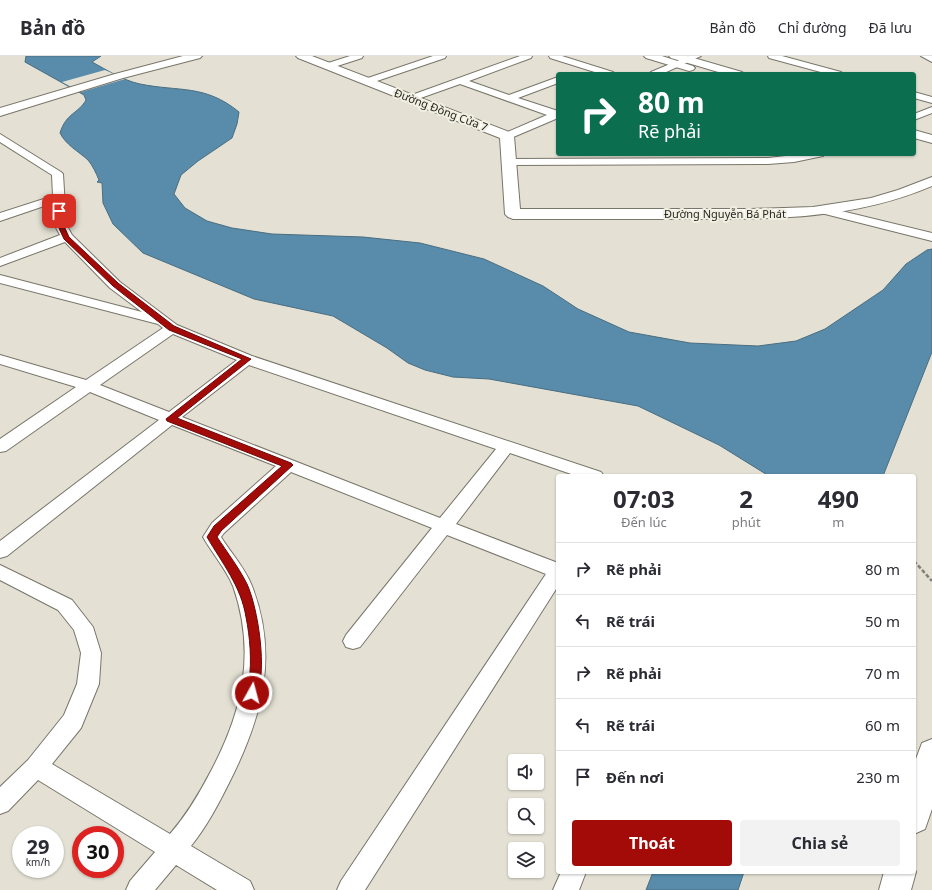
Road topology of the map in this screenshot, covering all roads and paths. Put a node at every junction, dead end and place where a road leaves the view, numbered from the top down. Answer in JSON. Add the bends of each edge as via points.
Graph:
{"nodes":[{"id":1,"x":164,"y":56,"type":"edge"},
{"id":2,"x":196,"y":56,"type":"edge"},
{"id":3,"x":302,"y":56,"type":"edge"},
{"id":4,"x":359,"y":56,"type":"edge"},
{"id":5,"x":442,"y":56,"type":"edge"},
{"id":6,"x":528,"y":56,"type":"edge"},
{"id":7,"x":553,"y":56,"type":"edge"},
{"id":8,"x":650,"y":56,"type":"edge"},
{"id":9,"x":925,"y":56,"type":"edge"},
{"id":10,"x":779,"y":57,"type":"edge"},
{"id":11,"x":684,"y":59,"type":"edge"},
{"id":12,"x":932,"y":59,"type":"edge"},
{"id":13,"x":328,"y":66,"type":"junction"},
{"id":14,"x":589,"y":68,"type":"junction"},
{"id":15,"x":578,"y":72,"type":"dead end"},
{"id":16,"x":603,"y":72,"type":"edge"},
{"id":17,"x":658,"y":72,"type":"edge"},
{"id":18,"x":707,"y":72,"type":"edge"},
{"id":19,"x":731,"y":72,"type":"edge"},
{"id":20,"x":831,"y":72,"type":"edge"},
{"id":21,"x":115,"y":74,"type":"junction"},
{"id":22,"x":460,"y":80,"type":"junction"},
{"id":23,"x":368,"y":81,"type":"junction"},
{"id":24,"x":556,"y":81,"type":"edge"},
{"id":25,"x":71,"y":87,"type":"junction"},
{"id":26,"x":916,"y":96,"type":"edge"},
{"id":27,"x":412,"y":98,"type":"junction"},
{"id":28,"x":510,"y":98,"type":"junction"},
{"id":29,"x":932,"y":100,"type":"edge"},
{"id":30,"x":0,"y":102,"type":"edge"},
{"id":31,"x":932,"y":110,"type":"edge"},
{"id":32,"x":0,"y":112,"type":"edge"},
{"id":33,"x":556,"y":115,"type":"edge"},
{"id":34,"x":556,"y":115,"type":"edge"},
{"id":35,"x":916,"y":116,"type":"edge"},
{"id":36,"x":916,"y":126,"type":"edge"},
{"id":37,"x":932,"y":130,"type":"edge"},
{"id":38,"x":916,"y":135,"type":"edge"},
{"id":39,"x":507,"y":136,"type":"junction"},
{"id":40,"x":0,"y":137,"type":"edge"},
{"id":41,"x":932,"y":139,"type":"edge"},
{"id":42,"x":806,"y":156,"type":"edge"},
{"id":43,"x":743,"y":158,"type":"edge"},
{"id":44,"x":509,"y":162,"type":"junction"},
{"id":45,"x":932,"y":181,"type":"edge"},
{"id":46,"x":58,"y":198,"type":"junction"},
{"id":47,"x":825,"y":211,"type":"junction"},
{"id":48,"x":0,"y":217,"type":"edge"},
{"id":49,"x":932,"y":237,"type":"edge"},
{"id":50,"x":67,"y":238,"type":"junction"},
{"id":51,"x":0,"y":262,"type":"edge"},
{"id":52,"x":0,"y":279,"type":"edge"},
{"id":53,"x":168,"y":325,"type":"junction"},
{"id":54,"x":0,"y":359,"type":"edge"},
{"id":55,"x":248,"y":359,"type":"junction"},
{"id":56,"x":88,"y":386,"type":"junction"},
{"id":57,"x":170,"y":419,"type":"junction"},
{"id":58,"x":507,"y":446,"type":"junction"},
{"id":59,"x":0,"y":447,"type":"edge"},
{"id":60,"x":288,"y":465,"type":"junction"},
{"id":61,"x":589,"y":474,"type":"edge"},
{"id":62,"x":444,"y":526,"type":"junction"},
{"id":63,"x":0,"y":551,"type":"edge"},
{"id":64,"x":916,"y":563,"type":"edge"},
{"id":65,"x":556,"y":569,"type":"edge"},
{"id":66,"x":0,"y":572,"type":"edge"},
{"id":67,"x":556,"y":573,"type":"edge"},
{"id":68,"x":932,"y":581,"type":"edge"},
{"id":69,"x":353,"y":641,"type":"dead end"},
{"id":70,"x":932,"y":752,"type":"edge"},
{"id":71,"x":36,"y":767,"type":"junction"},
{"id":72,"x":0,"y":803,"type":"edge"},
{"id":73,"x":916,"y":812,"type":"edge"},
{"id":74,"x":173,"y":849,"type":"junction"},
{"id":75,"x":573,"y":874,"type":"edge"},
{"id":76,"x":899,"y":874,"type":"edge"},
{"id":77,"x":139,"y":890,"type":"edge"},
{"id":78,"x":241,"y":890,"type":"edge"},
{"id":79,"x":350,"y":890,"type":"edge"},
{"id":80,"x":566,"y":890,"type":"edge"},
{"id":81,"x":895,"y":890,"type":"edge"}],
"edges":[{"from":1,"to":21,"type":"street"},
{"from":2,"to":21,"type":"street"},
{"from":3,"to":13,"type":"street","name":"Đường Đồng Cửa 7"},
{"from":4,"to":13,"type":"street"},
{"from":5,"to":23,"type":"street"},
{"from":6,"to":22,"type":"street"},
{"from":7,"to":14,"type":"street"},
{"from":8,"to":11,"type":"street"},
{"from":9,"to":12,"type":"street"},
{"from":10,"to":20,"type":"street"},
{"from":11,"to":17,"type":"street"},
{"from":11,"to":18,"type":"street"},
{"from":11,"to":19,"type":"street"},
{"from":13,"to":23,"type":"street","name":"Đường Đồng Cửa 7"},
{"from":14,"to":15,"type":"street"},
{"from":14,"to":16,"type":"street"},
{"from":21,"to":25,"type":"street"},
{"from":22,"to":27,"type":"street"},
{"from":22,"to":28,"type":"street"},
{"from":23,"to":27,"type":"street","name":"Đường Đồng Cửa 7"},
{"from":24,"to":28,"type":"street"},
{"from":25,"to":30,"type":"street"},
{"from":25,"to":32,"type":"street"},
{"from":26,"to":29,"type":"street"},
{"from":27,"to":39,"type":"street","name":"Đường Đồng Cửa 7"},
{"from":28,"to":33,"type":"street"},
{"from":31,"to":35,"type":"street"},
{"from":34,"to":39,"type":"street"},
{"from":36,"to":37,"type":"street"},
{"from":38,"to":41,"type":"street"},
{"from":39,"to":44,"type":"street"},
{"from":40,"to":46,"type":"street","via":[[58,174]]},
{"from":42,"to":43,"type":"street"},
{"from":43,"to":44,"type":"street"},
{"from":44,"to":47,"type":"street","name":"Đường Nguyễn Bá Phát","via":[[513,214],[741,214]]},
{"from":45,"to":47,"type":"street","name":"Đường Nguyễn Bá Phát","via":[[885,199]]},
{"from":46,"to":48,"type":"street"},
{"from":46,"to":50,"type":"street","via":[[60,224]]},
{"from":47,"to":49,"type":"street"},
{"from":50,"to":51,"type":"street"},
{"from":50,"to":53,"type":"street","via":[[115,285]]},
{"from":52,"to":53,"type":"street"},
{"from":53,"to":55,"type":"street"},
{"from":53,"to":56,"type":"street"},
{"from":54,"to":56,"type":"street"},
{"from":55,"to":57,"type":"street"},
{"from":55,"to":58,"type":"street"},
{"from":56,"to":57,"type":"street"},
{"from":56,"to":59,"type":"street"},
{"from":57,"to":60,"type":"street"},
{"from":57,"to":63,"type":"street"},
{"from":58,"to":61,"type":"street"},
{"from":58,"to":62,"type":"street"},
{"from":60,"to":62,"type":"street"},
{"from":60,"to":74,"type":"street","via":[[218,528],[212,537],[242,585],[252,616],[255,681],[248,716],[233,755],[200,814]]},
{"from":62,"to":65,"type":"street"},
{"from":62,"to":69,"type":"street"},
{"from":64,"to":68,"type":"path"},
{"from":66,"to":71,"type":"street","via":[[65,605],[83,627],[91,653],[88,684],[73,721]]},
{"from":67,"to":79,"type":"street"},
{"from":70,"to":73,"type":"street"},
{"from":71,"to":72,"type":"street"},
{"from":71,"to":74,"type":"street"},
{"from":74,"to":77,"type":"street"},
{"from":74,"to":78,"type":"street"},
{"from":75,"to":80,"type":"street"},
{"from":76,"to":81,"type":"street"}]}
